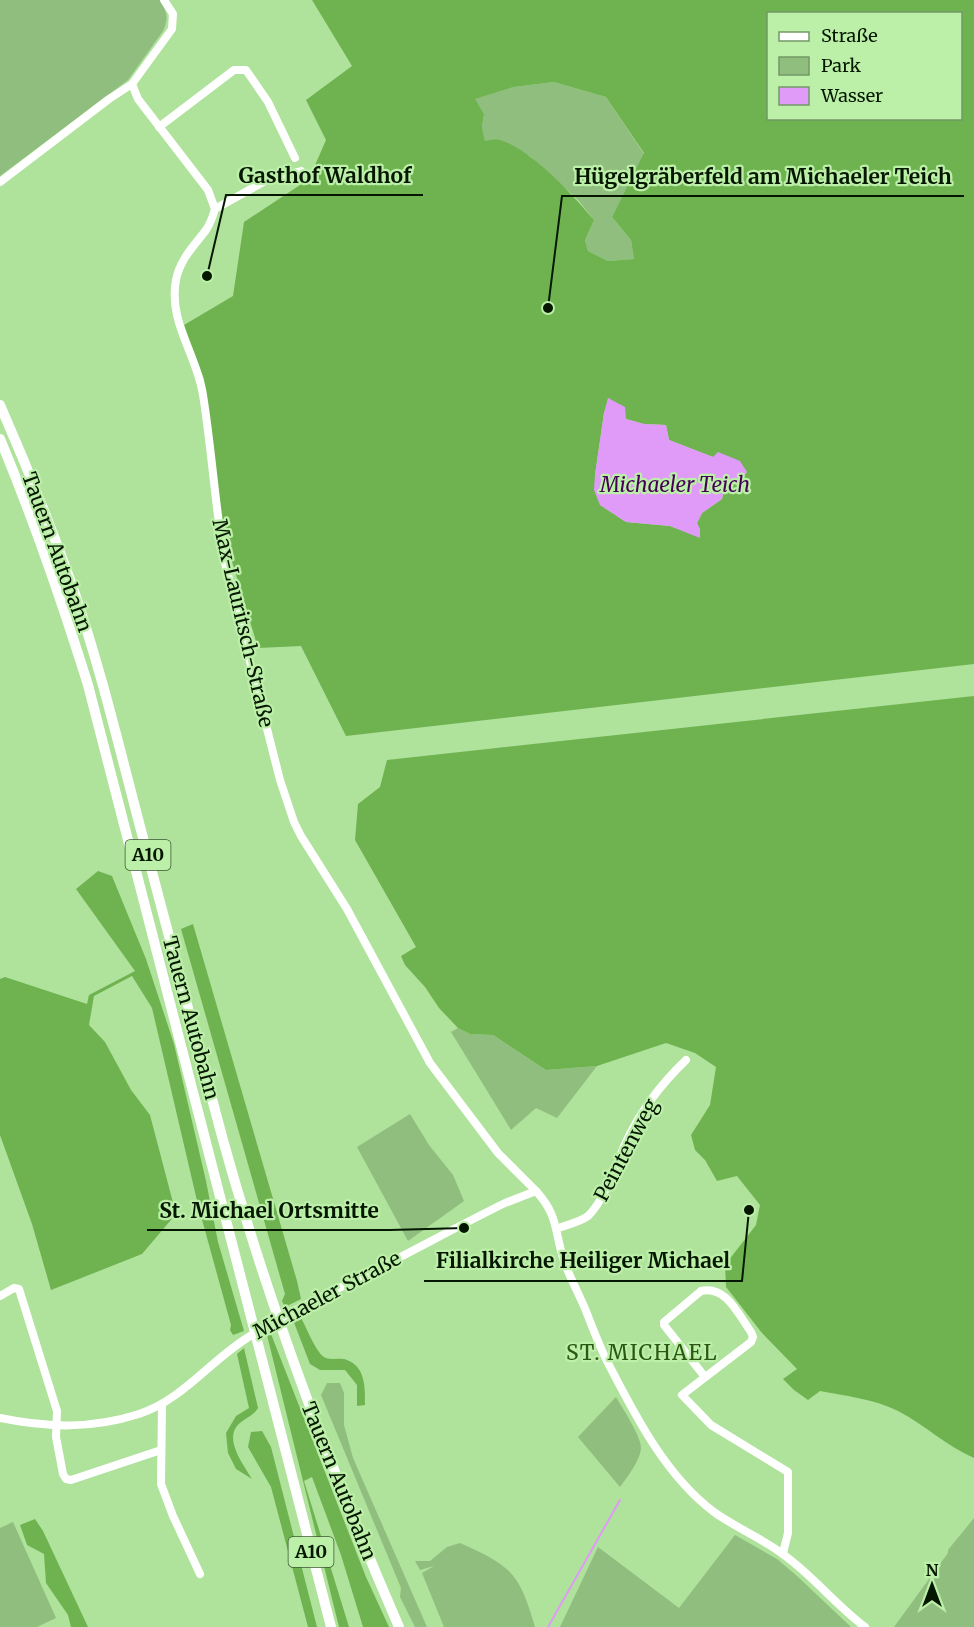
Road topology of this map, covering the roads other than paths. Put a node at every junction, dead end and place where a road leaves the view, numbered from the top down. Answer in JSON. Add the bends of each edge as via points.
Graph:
{"nodes":[{"id":1,"x":164,"y":0,"type":"edge"},
{"id":2,"x":132,"y":84,"type":"junction"},
{"id":3,"x":159,"y":127,"type":"junction"},
{"id":4,"x":295,"y":158,"type":"dead end"},
{"id":5,"x":301,"y":171,"type":"dead end"},
{"id":6,"x":0,"y":182,"type":"edge"},
{"id":7,"x":215,"y":209,"type":"junction"},
{"id":8,"x":0,"y":405,"type":"edge"},
{"id":9,"x":0,"y":439,"type":"edge"},
{"id":10,"x":686,"y":1060,"type":"dead end"},
{"id":11,"x":536,"y":1191,"type":"junction"},
{"id":12,"x":558,"y":1228,"type":"junction"},
{"id":13,"x":0,"y":1296,"type":"edge"},
{"id":14,"x":705,"y":1377,"type":"junction"},
{"id":15,"x":162,"y":1405,"type":"junction"},
{"id":16,"x":0,"y":1418,"type":"edge"},
{"id":17,"x":57,"y":1426,"type":"junction"},
{"id":18,"x":161,"y":1450,"type":"junction"},
{"id":19,"x":783,"y":1553,"type":"junction"},
{"id":20,"x":200,"y":1574,"type":"dead end"},
{"id":21,"x":331,"y":1627,"type":"edge"},
{"id":22,"x":399,"y":1627,"type":"edge"},
{"id":23,"x":865,"y":1627,"type":"edge"}],
"edges":[{"from":1,"to":2,"type":"street","via":[[173,14],[172,29]]},
{"from":2,"to":3,"type":"street"},
{"from":2,"to":6,"type":"street"},
{"from":3,"to":4,"type":"street","via":[[234,70],[246,70],[268,102]]},
{"from":3,"to":7,"type":"street","via":[[208,190]]},
{"from":5,"to":7,"type":"street","via":[[267,180]]},
{"from":7,"to":11,"type":"street","name":"Max-Lauritsch-Straße","via":[[208,228],[181,263],[175,300],[180,332],[203,393],[225,563],[280,780],[301,836],[347,909],[425,1055],[498,1153]]},
{"from":8,"to":22,"type":"highway","name":"Tauern Autobahn","number":"A10","via":[[73,587],[104,689],[224,1144],[280,1325],[352,1521]]},
{"from":9,"to":21,"type":"highway","name":"Tauern Autobahn","number":"A10","via":[[59,591],[88,686]]},
{"from":10,"to":12,"type":"street","name":"Peintenweg","via":[[663,1082],[633,1129],[593,1210],[586,1218]]},
{"from":11,"to":12,"type":"street","via":[[547,1203]]},
{"from":11,"to":15,"type":"street","name":"Michaeler Straße","via":[[505,1203],[287,1315],[237,1345]]},
{"from":12,"to":19,"type":"street","via":[[564,1261],[609,1364],[670,1467],[715,1512]]},
{"from":13,"to":17,"type":"street","via":[[14,1288],[19,1290],[57,1411]]},
{"from":14,"to":14,"type":"street","via":[[664,1322],[708,1289],[723,1293],[753,1337]]},
{"from":14,"to":19,"type":"street","via":[[682,1395],[711,1425],[788,1472],[788,1533]]},
{"from":15,"to":17,"type":"street","name":"Michaeler Straße","via":[[122,1419]]},
{"from":15,"to":18,"type":"street"},
{"from":16,"to":17,"type":"street","name":"Michaeler Straße"},
{"from":17,"to":18,"type":"street","via":[[66,1479]]},
{"from":18,"to":20,"type":"street","via":[[161,1484]]},
{"from":19,"to":23,"type":"street"}]}
